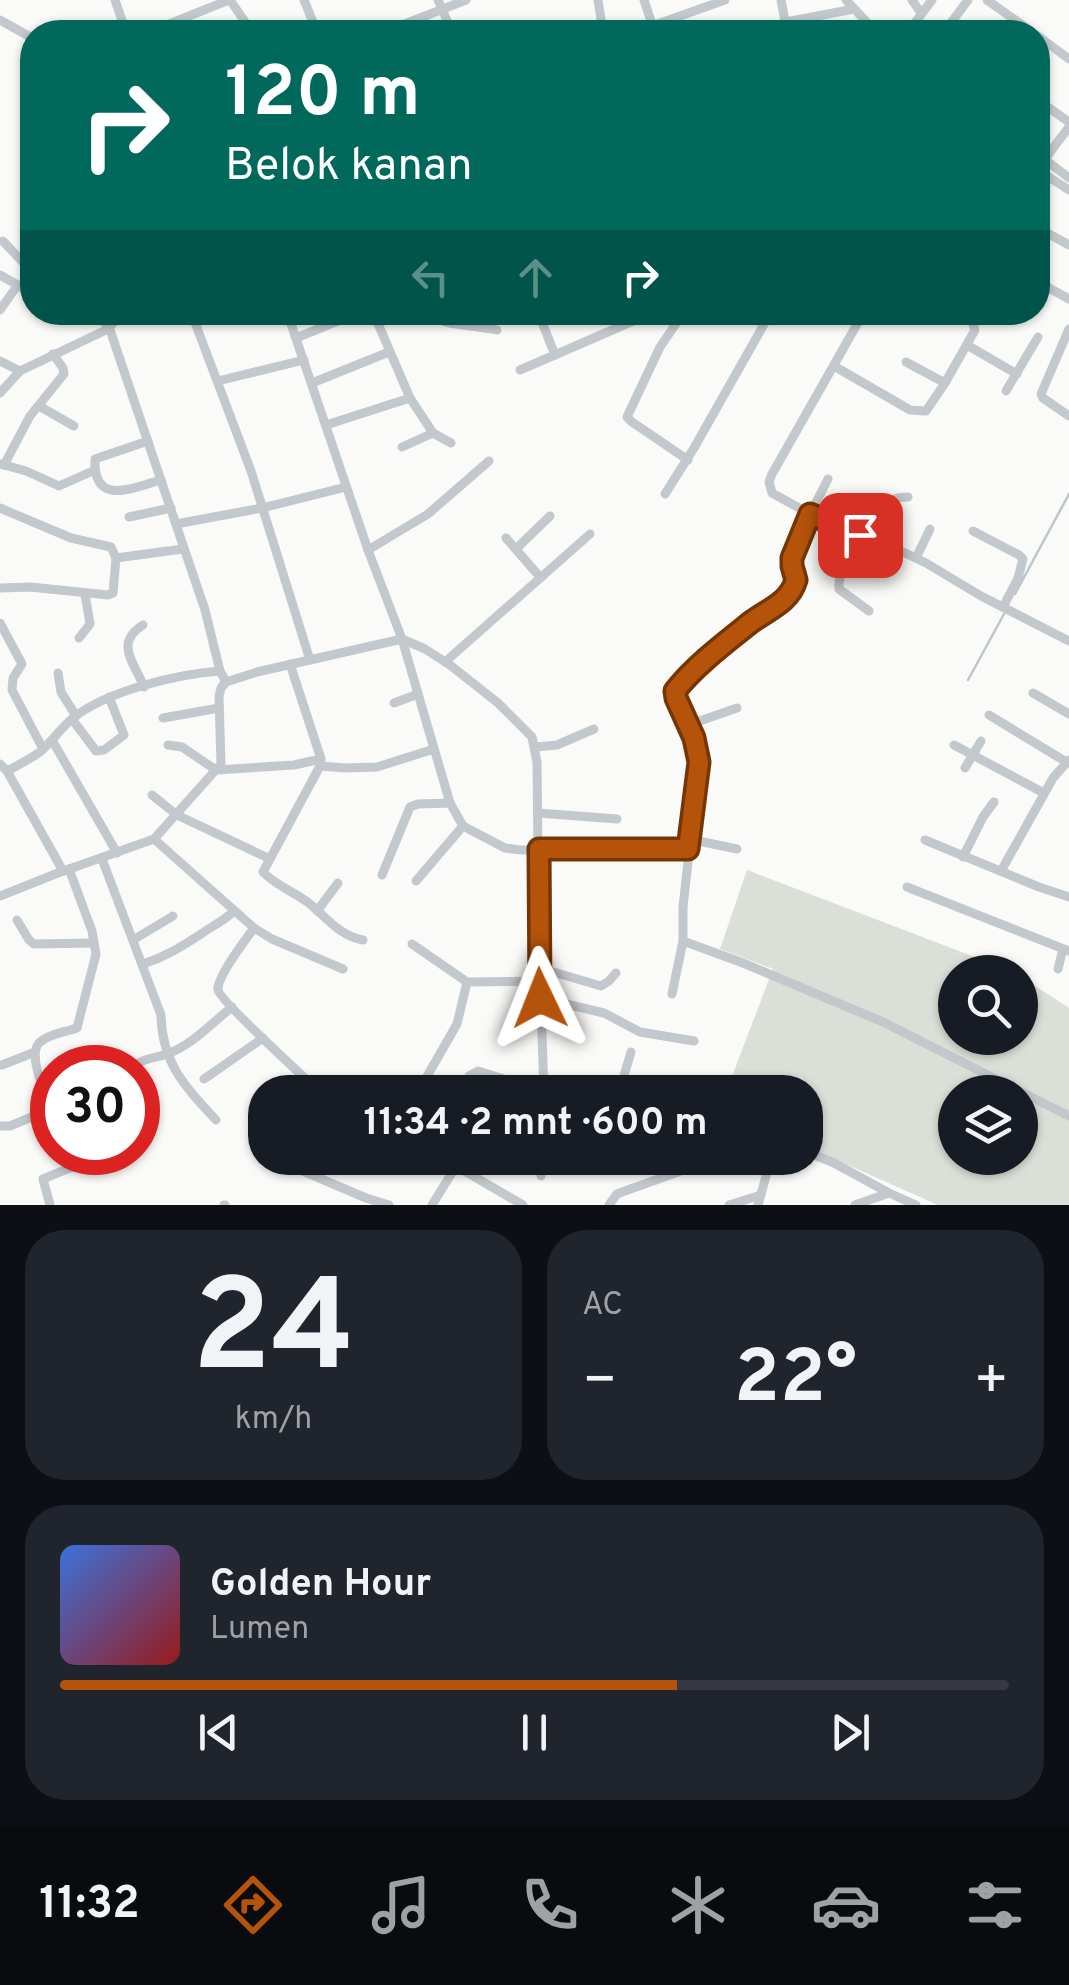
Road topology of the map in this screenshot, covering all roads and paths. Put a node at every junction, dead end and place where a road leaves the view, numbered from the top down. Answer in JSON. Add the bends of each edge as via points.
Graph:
{"nodes":[{"id":1,"x":230,"y":0,"type":"edge"},
{"id":2,"x":466,"y":0,"type":"edge"},
{"id":3,"x":725,"y":0,"type":"edge"},
{"id":4,"x":846,"y":0,"type":"edge"},
{"id":5,"x":912,"y":0,"type":"edge"},
{"id":6,"x":932,"y":0,"type":"edge"},
{"id":7,"x":987,"y":0,"type":"edge"},
{"id":8,"x":213,"y":3,"type":"edge"},
{"id":9,"x":440,"y":5,"type":"edge"},
{"id":10,"x":699,"y":5,"type":"edge"},
{"id":11,"x":854,"y":10,"type":"junction"},
{"id":12,"x":921,"y":13,"type":"junction"},
{"id":13,"x":175,"y":20,"type":"edge"},
{"id":14,"x":409,"y":20,"type":"edge"},
{"id":15,"x":665,"y":20,"type":"edge"},
{"id":16,"x":814,"y":20,"type":"edge"},
{"id":17,"x":864,"y":20,"type":"edge"},
{"id":18,"x":916,"y":20,"type":"edge"},
{"id":19,"x":1015,"y":20,"type":"edge"},
{"id":20,"x":1069,"y":124,"type":"edge"},
{"id":21,"x":1050,"y":146,"type":"edge"},
{"id":22,"x":3,"y":241,"type":"dead end"},
{"id":23,"x":20,"y":261,"type":"edge"},
{"id":24,"x":20,"y":293,"type":"edge"},
{"id":25,"x":0,"y":310,"type":"edge"},
{"id":26,"x":107,"y":325,"type":"edge"},
{"id":27,"x":196,"y":325,"type":"edge"},
{"id":28,"x":292,"y":325,"type":"edge"},
{"id":29,"x":328,"y":325,"type":"edge"},
{"id":30,"x":378,"y":325,"type":"edge"},
{"id":31,"x":477,"y":325,"type":"edge"},
{"id":32,"x":543,"y":325,"type":"edge"},
{"id":33,"x":625,"y":325,"type":"edge"},
{"id":34,"x":675,"y":325,"type":"edge"},
{"id":35,"x":763,"y":325,"type":"edge"},
{"id":36,"x":857,"y":325,"type":"edge"},
{"id":37,"x":973,"y":325,"type":"edge"},
{"id":38,"x":110,"y":327,"type":"junction"},
{"id":39,"x":1069,"y":328,"type":"edge"},
{"id":40,"x":497,"y":330,"type":"dead end"},
{"id":41,"x":1038,"y":337,"type":"dead end"},
{"id":42,"x":296,"y":338,"type":"junction"},
{"id":43,"x":968,"y":345,"type":"junction"},
{"id":44,"x":389,"y":352,"type":"junction"},
{"id":45,"x":53,"y":354,"type":"junction"},
{"id":46,"x":555,"y":356,"type":"junction"},
{"id":47,"x":304,"y":360,"type":"junction"},
{"id":48,"x":0,"y":361,"type":"edge"},
{"id":49,"x":906,"y":362,"type":"dead end"},
{"id":50,"x":834,"y":366,"type":"junction"},
{"id":51,"x":520,"y":370,"type":"dead end"},
{"id":52,"x":20,"y":371,"type":"junction"},
{"id":53,"x":1017,"y":374,"type":"junction"},
{"id":54,"x":218,"y":382,"type":"junction"},
{"id":55,"x":945,"y":383,"type":"junction"},
{"id":56,"x":312,"y":384,"type":"junction"},
{"id":57,"x":1006,"y":391,"type":"dead end"},
{"id":58,"x":0,"y":393,"type":"edge"},
{"id":59,"x":410,"y":398,"type":"junction"},
{"id":60,"x":40,"y":406,"type":"junction"},
{"id":61,"x":1069,"y":416,"type":"edge"},
{"id":62,"x":326,"y":425,"type":"junction"},
{"id":63,"x":74,"y":426,"type":"dead end"},
{"id":64,"x":433,"y":433,"type":"junction"},
{"id":65,"x":148,"y":442,"type":"junction"},
{"id":66,"x":451,"y":443,"type":"dead end"},
{"id":67,"x":402,"y":447,"type":"dead end"},
{"id":68,"x":688,"y":460,"type":"junction"},
{"id":69,"x":490,"y":461,"type":"dead end"},
{"id":70,"x":2,"y":464,"type":"edge"},
{"id":71,"x":95,"y":470,"type":"junction"},
{"id":72,"x":828,"y":478,"type":"dead end"},
{"id":73,"x":161,"y":480,"type":"junction"},
{"id":74,"x":346,"y":487,"type":"junction"},
{"id":75,"x":666,"y":494,"type":"dead end"},
{"id":76,"x":908,"y":497,"type":"dead end"},
{"id":77,"x":1,"y":508,"type":"edge"},
{"id":78,"x":171,"y":508,"type":"junction"},
{"id":79,"x":262,"y":508,"type":"junction"},
{"id":80,"x":810,"y":514,"type":"junction"},
{"id":81,"x":550,"y":516,"type":"dead end"},
{"id":82,"x":129,"y":517,"type":"dead end"},
{"id":83,"x":0,"y":522,"type":"edge"},
{"id":84,"x":176,"y":524,"type":"junction"},
{"id":85,"x":930,"y":529,"type":"dead end"},
{"id":86,"x":973,"y":531,"type":"dead end"},
{"id":87,"x":590,"y":534,"type":"dead end"},
{"id":88,"x":860,"y":535,"type":"junction"},
{"id":89,"x":506,"y":538,"type":"dead end"},
{"id":90,"x":183,"y":548,"type":"junction"},
{"id":91,"x":516,"y":548,"type":"junction"},
{"id":92,"x":368,"y":550,"type":"junction"},
{"id":93,"x":116,"y":558,"type":"junction"},
{"id":94,"x":916,"y":558,"type":"junction"},
{"id":95,"x":540,"y":577,"type":"junction"},
{"id":96,"x":0,"y":588,"type":"edge"},
{"id":97,"x":85,"y":594,"type":"junction"},
{"id":98,"x":1007,"y":609,"type":"junction"},
{"id":99,"x":869,"y":611,"type":"dead end"},
{"id":100,"x":0,"y":623,"type":"edge"},
{"id":101,"x":143,"y":625,"type":"dead end"},
{"id":102,"x":79,"y":638,"type":"dead end"},
{"id":103,"x":402,"y":639,"type":"junction"},
{"id":104,"x":1069,"y":641,"type":"edge"},
{"id":105,"x":310,"y":660,"type":"junction"},
{"id":106,"x":445,"y":662,"type":"junction"},
{"id":107,"x":290,"y":664,"type":"junction"},
{"id":108,"x":220,"y":670,"type":"junction"},
{"id":109,"x":58,"y":673,"type":"dead end"},
{"id":110,"x":226,"y":682,"type":"junction"},
{"id":111,"x":144,"y":687,"type":"junction"},
{"id":112,"x":12,"y":690,"type":"junction"},
{"id":113,"x":1033,"y":693,"type":"dead end"},
{"id":114,"x":418,"y":694,"type":"junction"},
{"id":115,"x":0,"y":696,"type":"edge"},
{"id":116,"x":109,"y":698,"type":"junction"},
{"id":117,"x":394,"y":702,"type":"dead end"},
{"id":118,"x":220,"y":708,"type":"junction"},
{"id":119,"x":737,"y":708,"type":"dead end"},
{"id":120,"x":1069,"y":714,"type":"edge"},
{"id":121,"x":989,"y":715,"type":"dead end"},
{"id":122,"x":74,"y":718,"type":"junction"},
{"id":123,"x":163,"y":718,"type":"dead end"},
{"id":124,"x":688,"y":725,"type":"junction"},
{"id":125,"x":594,"y":729,"type":"dead end"},
{"id":126,"x":52,"y":740,"type":"junction"},
{"id":127,"x":980,"y":741,"type":"dead end"},
{"id":128,"x":168,"y":745,"type":"dead end"},
{"id":129,"x":954,"y":745,"type":"dead end"},
{"id":130,"x":535,"y":747,"type":"junction"},
{"id":131,"x":42,"y":749,"type":"junction"},
{"id":132,"x":434,"y":749,"type":"junction"},
{"id":133,"x":972,"y":755,"type":"junction"},
{"id":134,"x":1068,"y":762,"type":"edge"},
{"id":135,"x":320,"y":763,"type":"junction"},
{"id":136,"x":964,"y":768,"type":"dead end"},
{"id":137,"x":6,"y":770,"type":"edge"},
{"id":138,"x":216,"y":770,"type":"junction"},
{"id":139,"x":0,"y":783,"type":"edge"},
{"id":140,"x":1044,"y":793,"type":"junction"},
{"id":141,"x":152,"y":795,"type":"dead end"},
{"id":142,"x":994,"y":802,"type":"dead end"},
{"id":143,"x":450,"y":803,"type":"junction"},
{"id":144,"x":538,"y":813,"type":"junction"},
{"id":145,"x":177,"y":815,"type":"junction"},
{"id":146,"x":616,"y":819,"type":"dead end"},
{"id":147,"x":464,"y":826,"type":"junction"},
{"id":148,"x":154,"y":838,"type":"junction"},
{"id":149,"x":925,"y":840,"type":"dead end"},
{"id":150,"x":689,"y":844,"type":"junction"},
{"id":151,"x":539,"y":849,"type":"junction"},
{"id":152,"x":737,"y":850,"type":"dead end"},
{"id":153,"x":117,"y":853,"type":"junction"},
{"id":154,"x":963,"y":857,"type":"junction"},
{"id":155,"x":268,"y":858,"type":"junction"},
{"id":156,"x":102,"y":859,"type":"junction"},
{"id":157,"x":66,"y":870,"type":"junction"},
{"id":158,"x":1001,"y":872,"type":"junction"},
{"id":159,"x":382,"y":875,"type":"dead end"},
{"id":160,"x":416,"y":881,"type":"dead end"},
{"id":161,"x":338,"y":883,"type":"dead end"},
{"id":162,"x":908,"y":887,"type":"dead end"},
{"id":163,"x":1,"y":894,"type":"edge"},
{"id":164,"x":1069,"y":896,"type":"edge"},
{"id":165,"x":317,"y":910,"type":"junction"},
{"id":166,"x":234,"y":911,"type":"junction"},
{"id":167,"x":173,"y":916,"type":"dead end"},
{"id":168,"x":17,"y":920,"type":"dead end"},
{"id":169,"x":254,"y":928,"type":"junction"},
{"id":170,"x":133,"y":940,"type":"junction"},
{"id":171,"x":363,"y":940,"type":"dead end"},
{"id":172,"x":683,"y":941,"type":"junction"},
{"id":173,"x":94,"y":943,"type":"junction"},
{"id":174,"x":412,"y":944,"type":"dead end"},
{"id":175,"x":1066,"y":950,"type":"edge"},
{"id":176,"x":142,"y":964,"type":"junction"},
{"id":177,"x":540,"y":968,"type":"junction"},
{"id":178,"x":343,"y":969,"type":"dead end"},
{"id":179,"x":1058,"y":970,"type":"dead end"},
{"id":180,"x":616,"y":973,"type":"dead end"},
{"id":181,"x":540,"y":981,"type":"junction"},
{"id":182,"x":467,"y":982,"type":"junction"},
{"id":183,"x":672,"y":994,"type":"dead end"},
{"id":184,"x":540,"y":998,"type":"junction"},
{"id":185,"x":232,"y":1007,"type":"junction"},
{"id":186,"x":263,"y":1038,"type":"junction"},
{"id":187,"x":694,"y":1041,"type":"dead end"},
{"id":188,"x":37,"y":1045,"type":"edge"},
{"id":189,"x":631,"y":1052,"type":"dead end"},
{"id":190,"x":30,"y":1054,"type":"edge"},
{"id":191,"x":166,"y":1054,"type":"junction"},
{"id":192,"x":160,"y":1055,"type":"edge"},
{"id":193,"x":2,"y":1065,"type":"edge"},
{"id":194,"x":298,"y":1075,"type":"edge"},
{"id":195,"x":428,"y":1075,"type":"edge"},
{"id":196,"x":544,"y":1075,"type":"edge"},
{"id":197,"x":624,"y":1075,"type":"edge"},
{"id":198,"x":204,"y":1079,"type":"dead end"},
{"id":199,"x":1069,"y":1116,"type":"edge"},
{"id":200,"x":30,"y":1119,"type":"edge"},
{"id":201,"x":216,"y":1120,"type":"dead end"},
{"id":202,"x":0,"y":1126,"type":"edge"},
{"id":203,"x":823,"y":1159,"type":"edge"},
{"id":204,"x":53,"y":1175,"type":"edge"},
{"id":205,"x":312,"y":1175,"type":"edge"},
{"id":206,"x":450,"y":1175,"type":"edge"},
{"id":207,"x":478,"y":1175,"type":"edge"},
{"id":208,"x":669,"y":1175,"type":"edge"},
{"id":209,"x":766,"y":1175,"type":"edge"},
{"id":210,"x":890,"y":1193,"type":"junction"},
{"id":211,"x":759,"y":1200,"type":"edge"},
{"id":212,"x":50,"y":1205,"type":"edge"},
{"id":213,"x":388,"y":1205,"type":"edge"},
{"id":214,"x":432,"y":1205,"type":"edge"},
{"id":215,"x":523,"y":1205,"type":"edge"},
{"id":216,"x":609,"y":1205,"type":"edge"},
{"id":217,"x":728,"y":1205,"type":"edge"},
{"id":218,"x":856,"y":1205,"type":"edge"},
{"id":219,"x":916,"y":1205,"type":"edge"}],
"edges":[{"from":1,"to":8,"type":"street"},
{"from":2,"to":9,"type":"street"},
{"from":3,"to":10,"type":"street"},
{"from":4,"to":11,"type":"street"},
{"from":5,"to":12,"type":"street"},
{"from":6,"to":12,"type":"street"},
{"from":7,"to":19,"type":"street"},
{"from":8,"to":13,"type":"street"},
{"from":9,"to":14,"type":"street"},
{"from":10,"to":15,"type":"street"},
{"from":11,"to":16,"type":"street"},
{"from":11,"to":17,"type":"street"},
{"from":12,"to":18,"type":"street"},
{"from":20,"to":21,"type":"street"},
{"from":22,"to":23,"type":"street"},
{"from":24,"to":25,"type":"street"},
{"from":26,"to":38,"type":"street"},
{"from":27,"to":54,"type":"street"},
{"from":28,"to":42,"type":"street"},
{"from":29,"to":42,"type":"street"},
{"from":30,"to":44,"type":"street"},
{"from":31,"to":40,"type":"street"},
{"from":32,"to":46,"type":"street"},
{"from":33,"to":46,"type":"street"},
{"from":34,"to":68,"type":"street","via":[[627,417]]},
{"from":35,"to":68,"type":"street"},
{"from":36,"to":50,"type":"street"},
{"from":37,"to":43,"type":"street"},
{"from":38,"to":45,"type":"street"},
{"from":38,"to":65,"type":"street"},
{"from":39,"to":61,"type":"street","via":[[1041,394]]},
{"from":41,"to":53,"type":"street"},
{"from":42,"to":47,"type":"street"},
{"from":43,"to":53,"type":"street"},
{"from":43,"to":55,"type":"street"},
{"from":44,"to":56,"type":"street"},
{"from":44,"to":59,"type":"street"},
{"from":45,"to":52,"type":"street"},
{"from":45,"to":60,"type":"street","via":[[64,374]]},
{"from":46,"to":51,"type":"street"},
{"from":47,"to":54,"type":"street"},
{"from":47,"to":56,"type":"street"},
{"from":48,"to":52,"type":"street"},
{"from":49,"to":55,"type":"street"},
{"from":50,"to":55,"type":"street","via":[[920,412]]},
{"from":50,"to":80,"type":"street","via":[[769,482],[772,492]]},
{"from":52,"to":58,"type":"street"},
{"from":53,"to":57,"type":"street"},
{"from":54,"to":79,"type":"street"},
{"from":56,"to":62,"type":"street"},
{"from":59,"to":62,"type":"street"},
{"from":59,"to":64,"type":"street"},
{"from":60,"to":63,"type":"street"},
{"from":60,"to":70,"type":"street"},
{"from":62,"to":74,"type":"street"},
{"from":64,"to":66,"type":"street"},
{"from":64,"to":67,"type":"street"},
{"from":65,"to":71,"type":"street","via":[[100,456]]},
{"from":65,"to":73,"type":"street"},
{"from":68,"to":75,"type":"street"},
{"from":69,"to":92,"type":"street","via":[[428,514]]},
{"from":70,"to":71,"type":"street","via":[[59,486]]},
{"from":71,"to":73,"type":"street","via":[[111,492]]},
{"from":72,"to":80,"type":"street"},
{"from":73,"to":78,"type":"street"},
{"from":74,"to":79,"type":"street"},
{"from":74,"to":92,"type":"street"},
{"from":76,"to":88,"type":"street","via":[[891,500]]},
{"from":77,"to":83,"type":"street"},
{"from":77,"to":93,"type":"street","via":[[110,548]]},
{"from":78,"to":82,"type":"street"},
{"from":78,"to":84,"type":"street"},
{"from":79,"to":84,"type":"street"},
{"from":79,"to":105,"type":"street"},
{"from":80,"to":88,"type":"street"},
{"from":80,"to":124,"type":"street","via":[[792,558],[796,580],[789,595],[675,691]]},
{"from":81,"to":91,"type":"street"},
{"from":84,"to":90,"type":"street"},
{"from":85,"to":94,"type":"street"},
{"from":86,"to":98,"type":"street","via":[[1023,559]]},
{"from":87,"to":95,"type":"street"},
{"from":88,"to":94,"type":"street"},
{"from":88,"to":99,"type":"street","via":[[838,583]]},
{"from":89,"to":91,"type":"street"},
{"from":90,"to":93,"type":"street"},
{"from":90,"to":108,"type":"street"},
{"from":91,"to":95,"type":"street"},
{"from":92,"to":103,"type":"street"},
{"from":93,"to":97,"type":"street","via":[[113,594]]},
{"from":94,"to":98,"type":"street"},
{"from":95,"to":106,"type":"street"},
{"from":96,"to":97,"type":"street"},
{"from":97,"to":102,"type":"street","via":[[90,624]]},
{"from":98,"to":104,"type":"street"},
{"from":100,"to":112,"type":"street","via":[[22,664]]},
{"from":101,"to":111,"type":"street","via":[[132,632],[128,647]]},
{"from":103,"to":105,"type":"street"},
{"from":103,"to":106,"type":"street"},
{"from":103,"to":114,"type":"street"},
{"from":105,"to":107,"type":"street"},
{"from":106,"to":130,"type":"street","via":[[526,729]]},
{"from":107,"to":110,"type":"street"},
{"from":107,"to":135,"type":"street"},
{"from":108,"to":110,"type":"street"},
{"from":108,"to":111,"type":"street"},
{"from":109,"to":122,"type":"street"},
{"from":110,"to":118,"type":"street"},
{"from":111,"to":116,"type":"street"},
{"from":112,"to":115,"type":"street"},
{"from":112,"to":131,"type":"street"},
{"from":113,"to":120,"type":"street"},
{"from":114,"to":117,"type":"street"},
{"from":114,"to":132,"type":"street"},
{"from":116,"to":122,"type":"street"},
{"from":116,"to":122,"type":"street","via":[[124,736],[104,750],[96,751]]},
{"from":118,"to":123,"type":"street"},
{"from":118,"to":138,"type":"street","via":[[222,757]]},
{"from":119,"to":124,"type":"street"},
{"from":121,"to":134,"type":"street"},
{"from":122,"to":126,"type":"street"},
{"from":124,"to":150,"type":"street","via":[[699,762]]},
{"from":125,"to":130,"type":"street","via":[[557,746]]},
{"from":126,"to":131,"type":"street"},
{"from":126,"to":153,"type":"street"},
{"from":127,"to":133,"type":"street"},
{"from":128,"to":138,"type":"street"},
{"from":129,"to":133,"type":"street"},
{"from":130,"to":144,"type":"street"},
{"from":131,"to":137,"type":"street"},
{"from":132,"to":135,"type":"street","via":[[377,767]]},
{"from":132,"to":143,"type":"street"},
{"from":133,"to":136,"type":"street"},
{"from":133,"to":140,"type":"street"},
{"from":134,"to":140,"type":"street"},
{"from":135,"to":138,"type":"street"},
{"from":135,"to":155,"type":"street"},
{"from":137,"to":139,"type":"street"},
{"from":137,"to":157,"type":"street"},
{"from":138,"to":145,"type":"street"},
{"from":140,"to":158,"type":"street"},
{"from":141,"to":145,"type":"street"},
{"from":142,"to":154,"type":"street"},
{"from":143,"to":147,"type":"street"},
{"from":143,"to":159,"type":"street","via":[[410,807]]},
{"from":144,"to":146,"type":"street"},
{"from":144,"to":151,"type":"street"},
{"from":145,"to":148,"type":"street"},
{"from":145,"to":155,"type":"street"},
{"from":147,"to":151,"type":"street","via":[[504,848]]},
{"from":147,"to":160,"type":"street"},
{"from":148,"to":153,"type":"street"},
{"from":148,"to":166,"type":"street"},
{"from":149,"to":154,"type":"street"},
{"from":150,"to":151,"type":"street"},
{"from":150,"to":152,"type":"street"},
{"from":150,"to":172,"type":"street"},
{"from":151,"to":177,"type":"street"},
{"from":153,"to":156,"type":"street"},
{"from":154,"to":158,"type":"street"},
{"from":155,"to":165,"type":"street","via":[[264,874]]},
{"from":156,"to":157,"type":"street"},
{"from":156,"to":170,"type":"street"},
{"from":157,"to":163,"type":"street"},
{"from":157,"to":173,"type":"street"},
{"from":158,"to":164,"type":"street"},
{"from":161,"to":165,"type":"street"},
{"from":162,"to":175,"type":"street"},
{"from":165,"to":171,"type":"street","via":[[340,931]]},
{"from":166,"to":169,"type":"street"},
{"from":166,"to":176,"type":"street","via":[[182,948]]},
{"from":167,"to":170,"type":"street"},
{"from":168,"to":173,"type":"street","via":[[34,944]]},
{"from":169,"to":178,"type":"street"},
{"from":169,"to":185,"type":"street","via":[[218,986]]},
{"from":170,"to":176,"type":"street"},
{"from":172,"to":183,"type":"street"},
{"from":172,"to":199,"type":"street","via":[[882,1022]]},
{"from":173,"to":188,"type":"street","via":[[78,1028]]},
{"from":174,"to":182,"type":"street"},
{"from":175,"to":179,"type":"street"},
{"from":176,"to":191,"type":"street"},
{"from":177,"to":180,"type":"street","via":[[601,986]]},
{"from":177,"to":181,"type":"street"},
{"from":181,"to":182,"type":"street"},
{"from":181,"to":184,"type":"street"},
{"from":182,"to":195,"type":"street","via":[[457,1024]]},
{"from":184,"to":187,"type":"street","via":[[604,1012],[640,1032]]},
{"from":184,"to":196,"type":"street"},
{"from":185,"to":186,"type":"street"},
{"from":185,"to":191,"type":"street"},
{"from":186,"to":194,"type":"street"},
{"from":186,"to":198,"type":"street"},
{"from":189,"to":197,"type":"street"},
{"from":190,"to":193,"type":"street"},
{"from":191,"to":192,"type":"street"},
{"from":191,"to":201,"type":"street","via":[[180,1081]]},
{"from":200,"to":202,"type":"street"},
{"from":203,"to":210,"type":"street"},
{"from":204,"to":212,"type":"street","via":[[43,1179]]},
{"from":205,"to":213,"type":"street"},
{"from":206,"to":214,"type":"street"},
{"from":207,"to":215,"type":"street"},
{"from":208,"to":216,"type":"street","via":[[617,1194]]},
{"from":209,"to":211,"type":"street"},
{"from":210,"to":218,"type":"street"},
{"from":210,"to":219,"type":"street"},
{"from":211,"to":217,"type":"street"}]}
